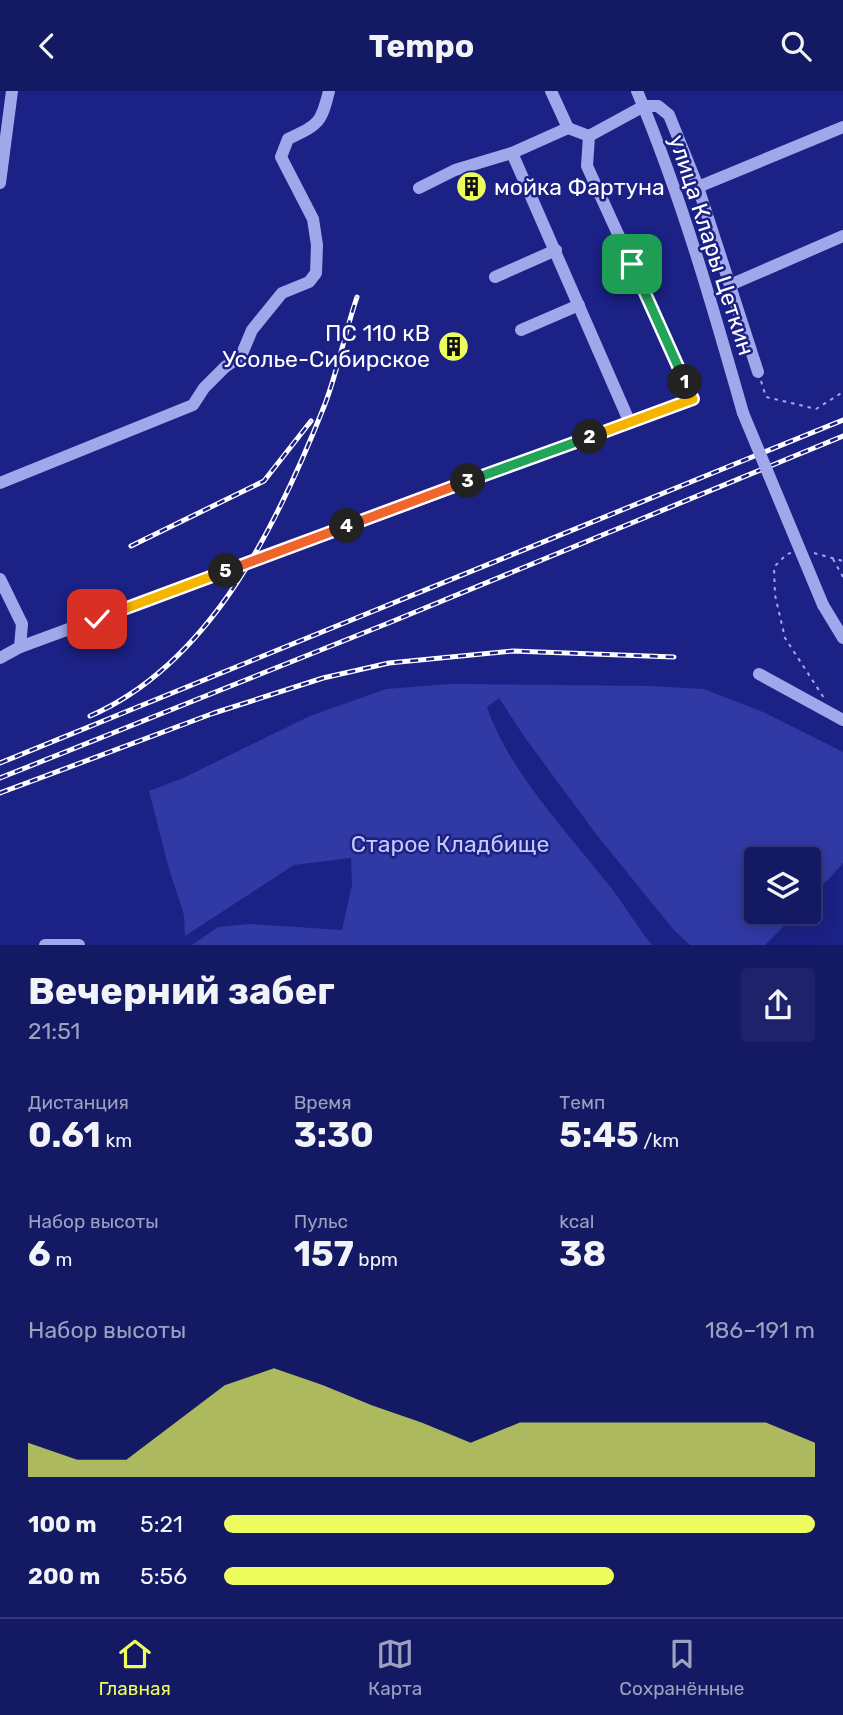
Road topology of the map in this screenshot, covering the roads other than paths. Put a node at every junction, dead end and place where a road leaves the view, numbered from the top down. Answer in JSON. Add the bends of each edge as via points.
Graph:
{"nodes":[{"id":1,"x":12,"y":91,"type":"edge"},
{"id":2,"x":329,"y":91,"type":"edge"},
{"id":3,"x":551,"y":91,"type":"edge"},
{"id":4,"x":638,"y":91,"type":"edge"},
{"id":5,"x":644,"y":106,"type":"junction"},
{"id":6,"x":843,"y":127,"type":"edge"},
{"id":7,"x":568,"y":128,"type":"junction"},
{"id":8,"x":3,"y":132,"type":"edge"},
{"id":9,"x":589,"y":136,"type":"junction"},
{"id":10,"x":512,"y":153,"type":"junction"},
{"id":11,"x":0,"y":183,"type":"edge"},
{"id":12,"x":698,"y":187,"type":"junction"},
{"id":13,"x":419,"y":188,"type":"dead end"},
{"id":14,"x":843,"y":236,"type":"edge"},
{"id":15,"x":556,"y":250,"type":"junction"},
{"id":16,"x":495,"y":277,"type":"dead end"},
{"id":17,"x":730,"y":285,"type":"junction"},
{"id":18,"x":579,"y":305,"type":"junction"},
{"id":19,"x":521,"y":330,"type":"dead end"},
{"id":20,"x":758,"y":372,"type":"road end"},
{"id":21,"x":630,"y":423,"type":"junction"},
{"id":22,"x":0,"y":483,"type":"edge"},
{"id":23,"x":0,"y":579,"type":"edge"},
{"id":24,"x":843,"y":638,"type":"edge"},
{"id":25,"x":20,"y":647,"type":"junction"},
{"id":26,"x":0,"y":658,"type":"edge"},
{"id":27,"x":759,"y":674,"type":"dead end"},
{"id":28,"x":843,"y":720,"type":"edge"},
{"id":29,"x":44,"y":945,"type":"edge"},
{"id":30,"x":79,"y":945,"type":"edge"}],
"edges":[{"from":1,"to":8,"type":"street"},
{"from":2,"to":22,"type":"street","via":[[323,118],[288,139],[281,157],[313,219],[316,273],[309,282],[282,293],[252,330],[242,356],[225,367],[193,405]]},
{"from":3,"to":7,"type":"street"},
{"from":4,"to":5,"type":"street","name":"улица Клары Цеткин"},
{"from":5,"to":9,"type":"street"},
{"from":5,"to":12,"type":"street","via":[[658,106],[669,115]]},
{"from":5,"to":24,"type":"street","name":"улица Клары Цеткин","bridge":true,"via":[[700,261],[743,413],[823,605]]},
{"from":6,"to":12,"type":"street"},
{"from":7,"to":9,"type":"street"},
{"from":7,"to":10,"type":"street"},
{"from":8,"to":11,"type":"street"},
{"from":9,"to":21,"type":"street","via":[[587,166],[693,399]]},
{"from":10,"to":13,"type":"street","via":[[455,170]]},
{"from":10,"to":15,"type":"street"},
{"from":12,"to":17,"type":"street"},
{"from":14,"to":17,"type":"street"},
{"from":15,"to":16,"type":"street"},
{"from":15,"to":18,"type":"street"},
{"from":17,"to":20,"type":"street"},
{"from":18,"to":19,"type":"street"},
{"from":18,"to":21,"type":"street"},
{"from":21,"to":25,"type":"street"},
{"from":23,"to":25,"type":"street","via":[[22,624]]},
{"from":25,"to":26,"type":"street"},
{"from":27,"to":28,"type":"street"},
{"from":29,"to":30,"type":"street"}]}
